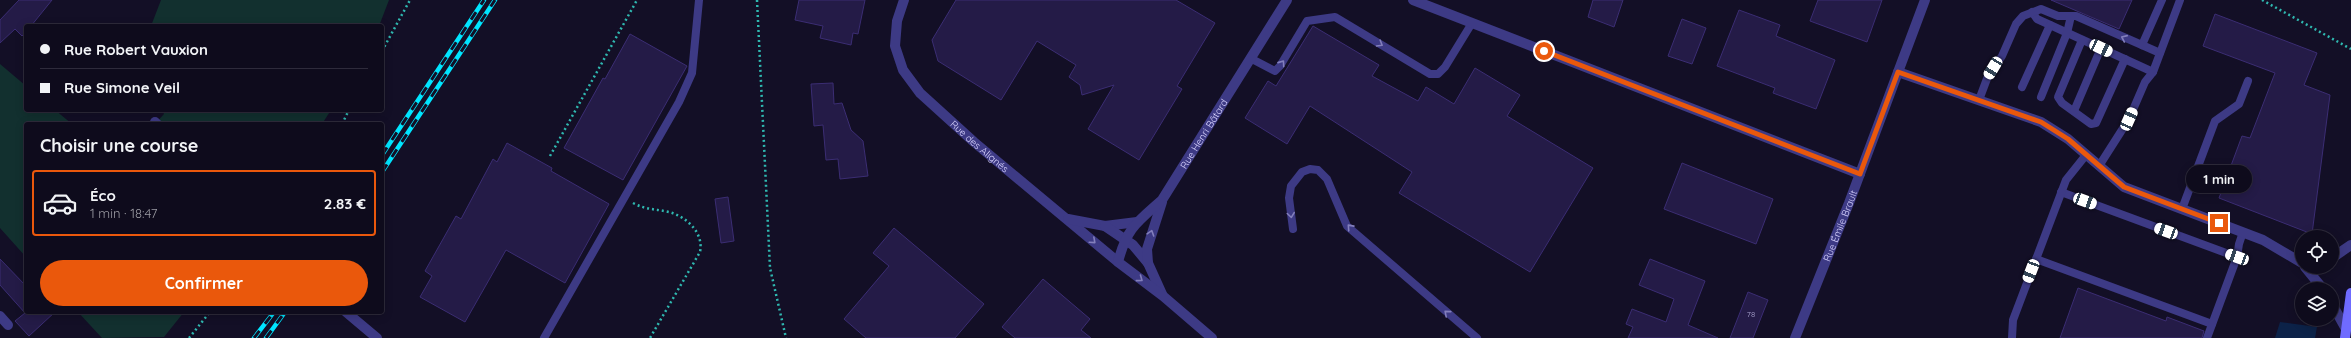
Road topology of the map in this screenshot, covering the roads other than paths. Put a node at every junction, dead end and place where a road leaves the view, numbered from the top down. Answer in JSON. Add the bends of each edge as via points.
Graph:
{"nodes":[{"id":1,"x":699,"y":0,"type":"edge"},
{"id":2,"x":904,"y":0,"type":"edge"},
{"id":3,"x":1287,"y":0,"type":"edge"},
{"id":4,"x":1413,"y":0,"type":"edge"},
{"id":5,"x":1925,"y":0,"type":"edge"},
{"id":6,"x":2162,"y":0,"type":"edge"},
{"id":7,"x":2180,"y":0,"type":"edge"},
{"id":8,"x":2032,"y":12,"type":"junction"},
{"id":9,"x":2071,"y":16,"type":"junction"},
{"id":10,"x":1472,"y":23,"type":"junction"},
{"id":11,"x":2050,"y":25,"type":"junction"},
{"id":12,"x":2067,"y":33,"type":"junction"},
{"id":13,"x":2082,"y":40,"type":"junction"},
{"id":14,"x":2142,"y":45,"type":"junction"},
{"id":15,"x":2101,"y":48,"type":"junction"},
{"id":16,"x":2160,"y":53,"type":"junction"},
{"id":17,"x":1250,"y":58,"type":"junction"},
{"id":18,"x":2125,"y":59,"type":"junction"},
{"id":19,"x":1898,"y":72,"type":"junction"},
{"id":20,"x":2153,"y":72,"type":"junction"},
{"id":21,"x":2248,"y":81,"type":"dead end"},
{"id":22,"x":2022,"y":87,"type":"dead end"},
{"id":23,"x":2041,"y":97,"type":"dead end"},
{"id":24,"x":1979,"y":100,"type":"junction"},
{"id":25,"x":2074,"y":111,"type":"junction"},
{"id":26,"x":2086,"y":155,"type":"junction"},
{"id":27,"x":2099,"y":166,"type":"junction"},
{"id":28,"x":1860,"y":174,"type":"junction"},
{"id":29,"x":2061,"y":192,"type":"junction"},
{"id":30,"x":1162,"y":200,"type":"junction"},
{"id":31,"x":2182,"y":209,"type":"junction"},
{"id":32,"x":1068,"y":219,"type":"junction"},
{"id":33,"x":1137,"y":222,"type":"junction"},
{"id":34,"x":1105,"y":226,"type":"junction"},
{"id":35,"x":1293,"y":229,"type":"dead end"},
{"id":36,"x":2243,"y":232,"type":"junction"},
{"id":37,"x":1124,"y":239,"type":"junction"},
{"id":38,"x":2351,"y":245,"type":"edge"},
{"id":39,"x":2339,"y":253,"type":"edge"},
{"id":40,"x":2237,"y":257,"type":"junction"},
{"id":41,"x":2036,"y":259,"type":"junction"},
{"id":42,"x":2295,"y":259,"type":"edge"},
{"id":43,"x":1118,"y":262,"type":"junction"},
{"id":44,"x":1148,"y":264,"type":"junction"},
{"id":45,"x":2311,"y":274,"type":"edge"},
{"id":46,"x":2318,"y":282,"type":"edge"},
{"id":47,"x":2351,"y":293,"type":"edge"},
{"id":48,"x":1163,"y":296,"type":"junction"},
{"id":49,"x":348,"y":314,"type":"edge"},
{"id":50,"x":0,"y":316,"type":"edge"},
{"id":51,"x":2339,"y":319,"type":"edge"},
{"id":52,"x":2212,"y":324,"type":"junction"},
{"id":53,"x":8,"y":325,"type":"dead end"},
{"id":54,"x":2346,"y":334,"type":"edge"},
{"id":55,"x":377,"y":338,"type":"edge"},
{"id":56,"x":544,"y":338,"type":"edge"},
{"id":57,"x":1212,"y":338,"type":"edge"},
{"id":58,"x":1477,"y":338,"type":"edge"},
{"id":59,"x":1795,"y":338,"type":"edge"},
{"id":60,"x":2012,"y":338,"type":"edge"},
{"id":61,"x":2207,"y":338,"type":"edge"}],
"edges":[{"from":1,"to":56,"type":"lane","via":[[692,73],[679,102]]},
{"from":2,"to":32,"type":"street","name":"Rue des Alignés","via":[[897,21],[895,46],[903,70],[920,93],[974,142]]},
{"from":3,"to":17,"type":"street","name":"Rue Henri Bâtard"},
{"from":4,"to":10,"type":"street"},
{"from":5,"to":19,"type":"street","name":"Rue Émile Brault"},
{"from":6,"to":14,"type":"lane"},
{"from":7,"to":16,"type":"lane"},
{"from":8,"to":9,"type":"lane","via":[[2041,9],[2058,16]]},
{"from":8,"to":11,"type":"lane","via":[[2037,19]]},
{"from":8,"to":24,"type":"lane","via":[[2023,16],[2016,24],[2002,56],[1988,76]]},
{"from":9,"to":12,"type":"lane"},
{"from":14,"to":9,"type":"lane","one_way":true},
{"from":17,"to":10,"type":"lane","one_way":true,"via":[[1275,71],[1307,21],[1335,17],[1430,74],[1438,74]]},
{"from":10,"to":28,"type":"street"},
{"from":11,"to":12,"type":"lane"},
{"from":11,"to":22,"type":"lane"},
{"from":12,"to":13,"type":"lane"},
{"from":12,"to":23,"type":"lane"},
{"from":13,"to":15,"type":"lane"},
{"from":13,"to":25,"type":"lane","via":[[2058,94],[2059,100]]},
{"from":14,"to":16,"type":"lane"},
{"from":15,"to":18,"type":"lane"},
{"from":15,"to":25,"type":"lane"},
{"from":16,"to":20,"type":"lane"},
{"from":17,"to":30,"type":"street","name":"Rue Henri Bâtard"},
{"from":18,"to":20,"type":"lane"},
{"from":18,"to":25,"type":"lane","via":[[2096,123],[2091,124]]},
{"from":19,"to":24,"type":"street"},
{"from":19,"to":28,"type":"street","name":"Rue Émile Brault"},
{"from":20,"to":27,"type":"lane","via":[[2145,82],[2129,119]]},
{"from":21,"to":31,"type":"lane","via":[[2240,104],[2223,113],[2215,121]]},
{"from":24,"to":26,"type":"street","via":[[2041,122],[2068,139]]},
{"from":26,"to":27,"type":"street"},
{"from":26,"to":29,"type":"lane","via":[[2066,180]]},
{"from":27,"to":31,"type":"street","via":[[2124,187]]},
{"from":28,"to":59,"type":"street","name":"Rue Émile Brault"},
{"from":29,"to":40,"type":"lane"},
{"from":29,"to":41,"type":"lane"},
{"from":30,"to":33,"type":"street","name":"Rue Henri Bâtard"},
{"from":44,"to":30,"type":"street","one_way":true,"via":[[1149,238]]},
{"from":31,"to":36,"type":"street"},
{"from":32,"to":34,"type":"street"},
{"from":32,"to":43,"type":"street","name":"Rue des Alignés","one_way":true},
{"from":33,"to":34,"type":"street"},
{"from":33,"to":37,"type":"street","name":"Rue Henri Bâtard"},
{"from":34,"to":37,"type":"street"},
{"from":58,"to":35,"type":"lane","one_way":true,"via":[[1346,226],[1327,180],[1318,170],[1302,172],[1291,186],[1289,198]]},
{"from":36,"to":40,"type":"lane"},
{"from":36,"to":42,"type":"street","via":[[2263,240]]},
{"from":37,"to":43,"type":"street","name":"Rue Henri Bâtard"},
{"from":37,"to":44,"type":"street"},
{"from":38,"to":39,"type":"street"},
{"from":40,"to":52,"type":"lane"},
{"from":41,"to":52,"type":"lane"},
{"from":41,"to":60,"type":"lane","via":[[2013,320]]},
{"from":43,"to":48,"type":"street","name":"Rue des Alignés","one_way":true},
{"from":44,"to":48,"type":"street"},
{"from":45,"to":46,"type":"street"},
{"from":47,"to":54,"type":"main road"},
{"from":48,"to":57,"type":"street","name":"Rue des Alignés"},
{"from":49,"to":55,"type":"street"},
{"from":50,"to":53,"type":"street"},
{"from":51,"to":54,"type":"street"},
{"from":52,"to":61,"type":"lane"}]}
